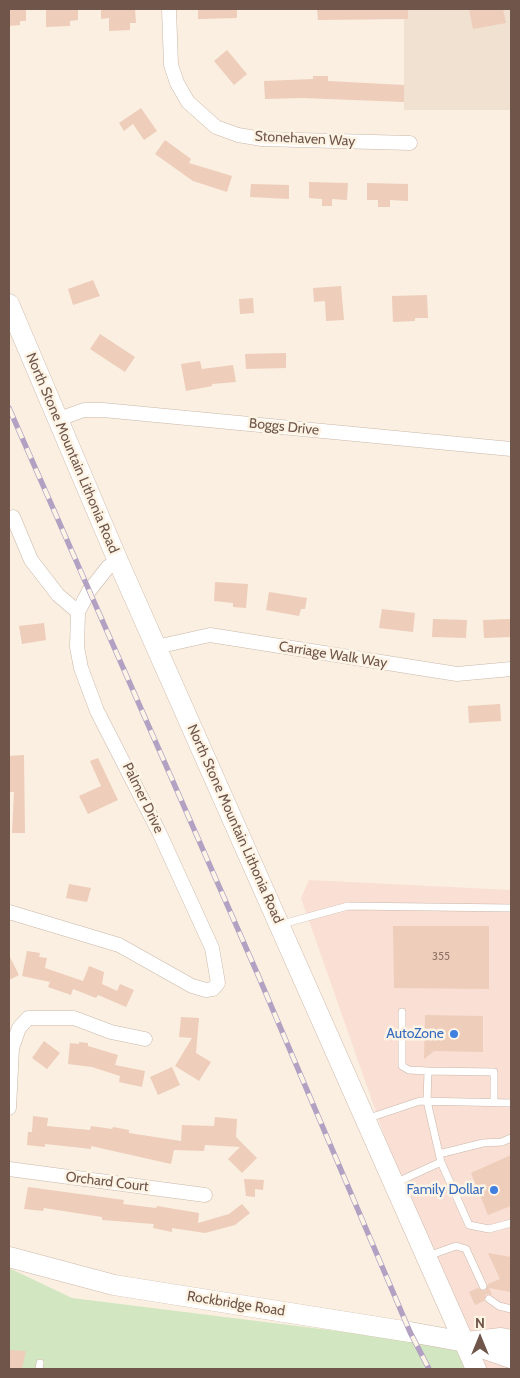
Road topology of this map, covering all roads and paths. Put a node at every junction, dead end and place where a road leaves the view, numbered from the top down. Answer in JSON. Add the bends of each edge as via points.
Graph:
{"nodes":[{"id":1,"x":169,"y":9,"type":"edge"},
{"id":2,"x":410,"y":143,"type":"dead end"},
{"id":3,"x":9,"y":304,"type":"edge"},
{"id":4,"x":59,"y":420,"type":"junction"},
{"id":5,"x":511,"y":449,"type":"edge"},
{"id":6,"x":13,"y":517,"type":"dead end"},
{"id":7,"x":118,"y":561,"type":"junction"},
{"id":8,"x":78,"y":612,"type":"junction"},
{"id":9,"x":156,"y":646,"type":"junction"},
{"id":10,"x":511,"y":669,"type":"edge"},
{"id":11,"x":511,"y":908,"type":"edge"},
{"id":12,"x":9,"y":912,"type":"edge"},
{"id":13,"x":279,"y":924,"type":"junction"},
{"id":14,"x":402,"y":1012,"type":"dead end"},
{"id":15,"x":144,"y":1039,"type":"dead end"},
{"id":16,"x":428,"y":1071,"type":"junction"},
{"id":17,"x":427,"y":1101,"type":"junction"},
{"id":18,"x":494,"y":1102,"type":"junction"},
{"id":19,"x":511,"y":1103,"type":"edge"},
{"id":20,"x":9,"y":1108,"type":"edge"},
{"id":21,"x":366,"y":1119,"type":"junction"},
{"id":22,"x":511,"y":1138,"type":"edge"},
{"id":23,"x":439,"y":1154,"type":"junction"},
{"id":24,"x":441,"y":1162,"type":"junction"},
{"id":25,"x":9,"y":1169,"type":"edge"},
{"id":26,"x":394,"y":1183,"type":"junction"},
{"id":27,"x":205,"y":1194,"type":"dead end"},
{"id":28,"x":511,"y":1223,"type":"edge"},
{"id":29,"x":9,"y":1257,"type":"edge"},
{"id":30,"x":427,"y":1257,"type":"junction"},
{"id":31,"x":483,"y":1286,"type":"dead end"},
{"id":32,"x":489,"y":1299,"type":"dead end"},
{"id":33,"x":511,"y":1309,"type":"edge"},
{"id":34,"x":511,"y":1340,"type":"edge"},
{"id":35,"x":465,"y":1342,"type":"junction"},
{"id":36,"x":511,"y":1358,"type":"edge"},
{"id":37,"x":476,"y":1369,"type":"edge"}],
"edges":[{"from":1,"to":2,"type":"street","name":"Stonehaven Way","via":[[171,65],[177,83],[188,102],[216,127],[262,139]]},
{"from":3,"to":4,"type":"main road","name":"North Stone Mountain Lithonia Road"},
{"from":4,"to":5,"type":"street","name":"Boggs Drive","via":[[84,410],[103,410]]},
{"from":4,"to":7,"type":"main road","name":"North Stone Mountain Lithonia Road"},
{"from":6,"to":8,"type":"street","via":[[31,560],[58,595]]},
{"from":7,"to":8,"type":"street","name":"Palmer Drive","via":[[108,567]]},
{"from":7,"to":9,"type":"main road","name":"North Stone Mountain Lithonia Road"},
{"from":8,"to":12,"type":"street","name":"Palmer Drive","via":[[77,647],[97,711],[159,832],[212,948],[218,983],[213,989],[206,990],[192,986],[119,946]]},
{"from":9,"to":10,"type":"street","name":"Carriage Walk Way","via":[[210,636],[457,674]]},
{"from":9,"to":13,"type":"main road","name":"North Stone Mountain Lithonia Road"},
{"from":11,"to":13,"type":"lane","via":[[348,906]]},
{"from":13,"to":21,"type":"main road","name":"North Stone Mountain Lithonia Road"},
{"from":14,"to":16,"type":"lane","via":[[402,1066],[408,1070]]},
{"from":15,"to":20,"type":"street","via":[[111,1032],[74,1018],[28,1018],[19,1028],[12,1048]]},
{"from":16,"to":17,"type":"lane"},
{"from":16,"to":18,"type":"lane","via":[[494,1072]]},
{"from":17,"to":18,"type":"lane"},
{"from":17,"to":21,"type":"lane","via":[[407,1103]]},
{"from":17,"to":23,"type":"lane"},
{"from":18,"to":19,"type":"lane"},
{"from":21,"to":26,"type":"main road","name":"North Stone Mountain Lithonia Road"},
{"from":22,"to":23,"type":"lane"},
{"from":23,"to":24,"type":"lane"},
{"from":24,"to":26,"type":"lane"},
{"from":24,"to":28,"type":"lane","via":[[469,1225],[489,1229]]},
{"from":25,"to":27,"type":"street","name":"Orchard Court"},
{"from":26,"to":30,"type":"main road","name":"North Stone Mountain Lithonia Road"},
{"from":29,"to":35,"type":"main road","name":"Rockbridge Road","via":[[114,1285]]},
{"from":30,"to":31,"type":"lane","via":[[456,1246],[466,1249]]},
{"from":30,"to":35,"type":"main road","name":"North Stone Mountain Lithonia Road"},
{"from":32,"to":33,"type":"lane"},
{"from":34,"to":35,"type":"main road","name":"Rockbridge Road"},
{"from":35,"to":36,"type":"main road","name":"Rockbridge Road"},
{"from":35,"to":37,"type":"main road","name":"North Stone Mountain Lithonia Road"}]}
